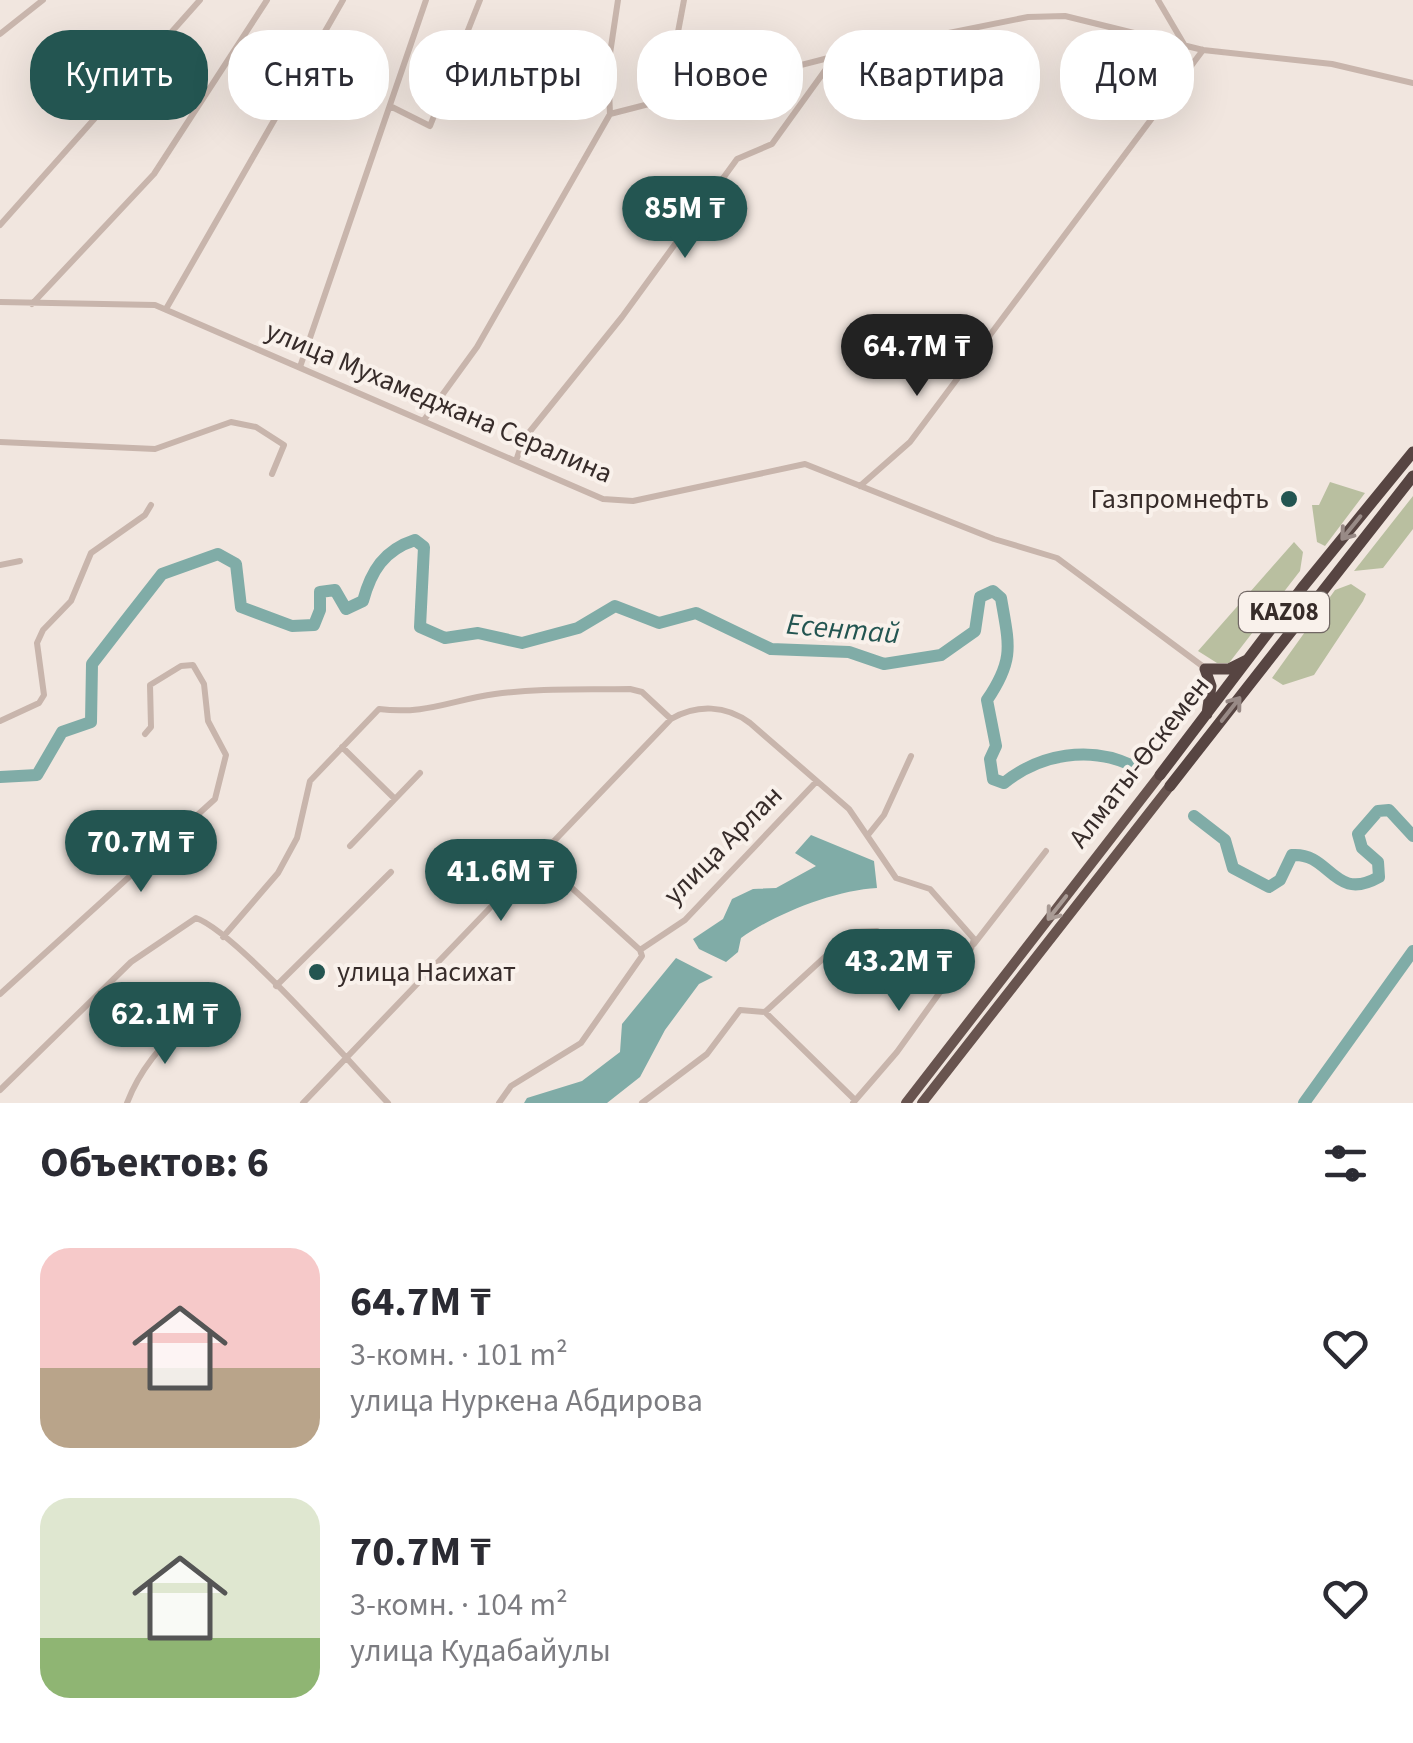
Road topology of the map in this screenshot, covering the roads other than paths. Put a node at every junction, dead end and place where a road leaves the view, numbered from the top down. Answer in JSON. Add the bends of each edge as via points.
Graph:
{"nodes":[{"id":1,"x":43,"y":0,"type":"edge"},
{"id":2,"x":200,"y":0,"type":"edge"},
{"id":3,"x":267,"y":0,"type":"edge"},
{"id":4,"x":343,"y":0,"type":"edge"},
{"id":5,"x":426,"y":0,"type":"edge"},
{"id":6,"x":480,"y":0,"type":"edge"},
{"id":7,"x":618,"y":0,"type":"edge"},
{"id":8,"x":684,"y":0,"type":"edge"},
{"id":9,"x":1158,"y":0,"type":"edge"},
{"id":10,"x":614,"y":30,"type":"edge"},
{"id":11,"x":678,"y":30,"type":"edge"},
{"id":12,"x":966,"y":30,"type":"edge"},
{"id":13,"x":1121,"y":30,"type":"edge"},
{"id":14,"x":1176,"y":30,"type":"edge"},
{"id":15,"x":0,"y":34,"type":"edge"},
{"id":16,"x":1194,"y":48,"type":"edge"},
{"id":17,"x":1202,"y":50,"type":"junction"},
{"id":18,"x":823,"y":73,"type":"edge"},
{"id":19,"x":1413,"y":83,"type":"edge"},
{"id":20,"x":392,"y":106,"type":"junction"},
{"id":21,"x":607,"y":120,"type":"edge"},
{"id":22,"x":0,"y":225,"type":"edge"},
{"id":23,"x":0,"y":302,"type":"edge"},
{"id":24,"x":32,"y":305,"type":"junction"},
{"id":25,"x":166,"y":309,"type":"junction"},
{"id":26,"x":300,"y":367,"type":"junction"},
{"id":27,"x":424,"y":420,"type":"junction"},
{"id":28,"x":0,"y":442,"type":"edge"},
{"id":29,"x":1413,"y":452,"type":"edge"},
{"id":30,"x":516,"y":460,"type":"junction"},
{"id":31,"x":272,"y":474,"type":"dead end"},
{"id":32,"x":1413,"y":476,"type":"edge"},
{"id":33,"x":860,"y":486,"type":"junction"},
{"id":34,"x":151,"y":506,"type":"dead end"},
{"id":35,"x":20,"y":561,"type":"dead end"},
{"id":36,"x":0,"y":566,"type":"edge"},
{"id":37,"x":1254,"y":654,"type":"junction"},
{"id":38,"x":1205,"y":668,"type":"junction"},
{"id":39,"x":1207,"y":718,"type":"junction"},
{"id":40,"x":671,"y":719,"type":"junction"},
{"id":41,"x":0,"y":721,"type":"edge"},
{"id":42,"x":145,"y":734,"type":"dead end"},
{"id":43,"x":342,"y":747,"type":"junction"},
{"id":44,"x":912,"y":756,"type":"dead end"},
{"id":45,"x":420,"y":773,"type":"dead end"},
{"id":46,"x":1160,"y":775,"type":"joint"},
{"id":47,"x":816,"y":782,"type":"junction"},
{"id":48,"x":1170,"y":786,"type":"joint"},
{"id":49,"x":395,"y":799,"type":"junction"},
{"id":50,"x":868,"y":835,"type":"junction"},
{"id":51,"x":350,"y":846,"type":"dead end"},
{"id":52,"x":1046,"y":851,"type":"dead end"},
{"id":53,"x":540,"y":858,"type":"junction"},
{"id":54,"x":391,"y":872,"type":"dead end"},
{"id":55,"x":877,"y":930,"type":"dead end"},
{"id":56,"x":223,"y":937,"type":"junction"},
{"id":57,"x":971,"y":949,"type":"junction"},
{"id":58,"x":640,"y":950,"type":"junction"},
{"id":59,"x":276,"y":986,"type":"junction"},
{"id":60,"x":0,"y":994,"type":"edge"},
{"id":61,"x":765,"y":1012,"type":"junction"},
{"id":62,"x":187,"y":1020,"type":"dead end"},
{"id":63,"x":345,"y":1059,"type":"junction"},
{"id":64,"x":0,"y":1090,"type":"edge"},
{"id":65,"x":854,"y":1102,"type":"edge"},
{"id":66,"x":126,"y":1103,"type":"edge"},
{"id":67,"x":302,"y":1103,"type":"edge"},
{"id":68,"x":388,"y":1103,"type":"edge"},
{"id":69,"x":499,"y":1103,"type":"edge"},
{"id":70,"x":642,"y":1103,"type":"edge"},
{"id":71,"x":906,"y":1103,"type":"edge"},
{"id":72,"x":922,"y":1103,"type":"edge"}],
"edges":[{"from":1,"to":15,"type":"street"},
{"from":2,"to":22,"type":"street"},
{"from":3,"to":24,"type":"street","via":[[154,174]]},
{"from":4,"to":25,"type":"street"},
{"from":5,"to":20,"type":"street"},
{"from":6,"to":20,"type":"street","via":[[430,126]]},
{"from":7,"to":10,"type":"street"},
{"from":8,"to":11,"type":"street"},
{"from":9,"to":14,"type":"street"},
{"from":12,"to":13,"type":"street","via":[[1065,16]]},
{"from":16,"to":17,"type":"street"},
{"from":17,"to":19,"type":"street","via":[[1332,64]]},
{"from":17,"to":33,"type":"street","via":[[910,442]]},
{"from":18,"to":30,"type":"street","via":[[772,144],[738,159],[524,440]]},
{"from":20,"to":26,"type":"street"},
{"from":21,"to":27,"type":"street","via":[[477,348]]},
{"from":23,"to":24,"type":"street","name":"улица Мухамеджана Сералина"},
{"from":24,"to":25,"type":"street","name":"улица Мухамеджана Сералина"},
{"from":25,"to":26,"type":"street","name":"улица Мухамеджана Сералина"},
{"from":26,"to":27,"type":"street","name":"улица Мухамеджана Сералина"},
{"from":27,"to":30,"type":"street","name":"улица Мухамеджана Сералина"},
{"from":28,"to":31,"type":"street","via":[[154,449],[231,422],[284,444]]},
{"from":29,"to":37,"type":"highway","name":"Алматы-Өскемен","number":"KAZ08","one_way":true},
{"from":30,"to":33,"type":"street","name":"улица Мухамеджана Сералина","via":[[622,502],[796,463]]},
{"from":48,"to":32,"type":"highway","name":"Алматы-Өскемен","number":"KAZ08","one_way":true},
{"from":33,"to":38,"type":"street","name":"улица Мухамеджана Сералина","via":[[1057,558]]},
{"from":34,"to":41,"type":"street","via":[[91,553],[72,601],[37,642],[44,694],[39,703]]},
{"from":35,"to":36,"type":"street"},
{"from":37,"to":38,"type":"highway","via":[[1229,669]]},
{"from":37,"to":39,"type":"highway","name":"Алматы-Өскемен","number":"KAZ08"},
{"from":38,"to":39,"type":"highway","via":[[1211,686]]},
{"from":39,"to":46,"type":"highway","name":"Алматы-Өскемен","number":"KAZ08"},
{"from":40,"to":43,"type":"street","via":[[630,689],[510,692],[422,712],[378,709]]},
{"from":40,"to":47,"type":"street","via":[[700,708],[739,714]]},
{"from":40,"to":53,"type":"street"},
{"from":42,"to":60,"type":"street","via":[[151,728],[150,685],[193,665],[227,761],[215,800]]},
{"from":43,"to":49,"type":"street"},
{"from":43,"to":56,"type":"street","via":[[310,780],[297,838],[278,873]]},
{"from":44,"to":50,"type":"street"},
{"from":45,"to":49,"type":"street"},
{"from":46,"to":71,"type":"highway","name":"Алматы-Өскемен","number":"KAZ08","one_way":true},
{"from":47,"to":50,"type":"street"},
{"from":47,"to":58,"type":"street","name":"улица Арлан","via":[[685,920]]},
{"from":48,"to":72,"type":"highway","name":"Алматы-Өскемен","number":"KAZ08"},
{"from":49,"to":51,"type":"street"},
{"from":50,"to":57,"type":"street","via":[[896,878],[930,889],[974,939]]},
{"from":52,"to":57,"type":"street"},
{"from":53,"to":58,"type":"street"},
{"from":53,"to":63,"type":"street"},
{"from":54,"to":59,"type":"street"},
{"from":55,"to":61,"type":"street","via":[[852,932]]},
{"from":56,"to":59,"type":"street"},
{"from":56,"to":64,"type":"street","via":[[196,918],[131,962]]},
{"from":57,"to":65,"type":"street"},
{"from":58,"to":69,"type":"street","name":"улица Арлан","via":[[582,1043],[512,1086]]},
{"from":59,"to":63,"type":"street"},
{"from":61,"to":65,"type":"street"},
{"from":61,"to":70,"type":"street","via":[[740,1010],[706,1054]]},
{"from":62,"to":66,"type":"street","via":[[148,1059]]},
{"from":63,"to":67,"type":"street"},
{"from":63,"to":68,"type":"street"}]}
